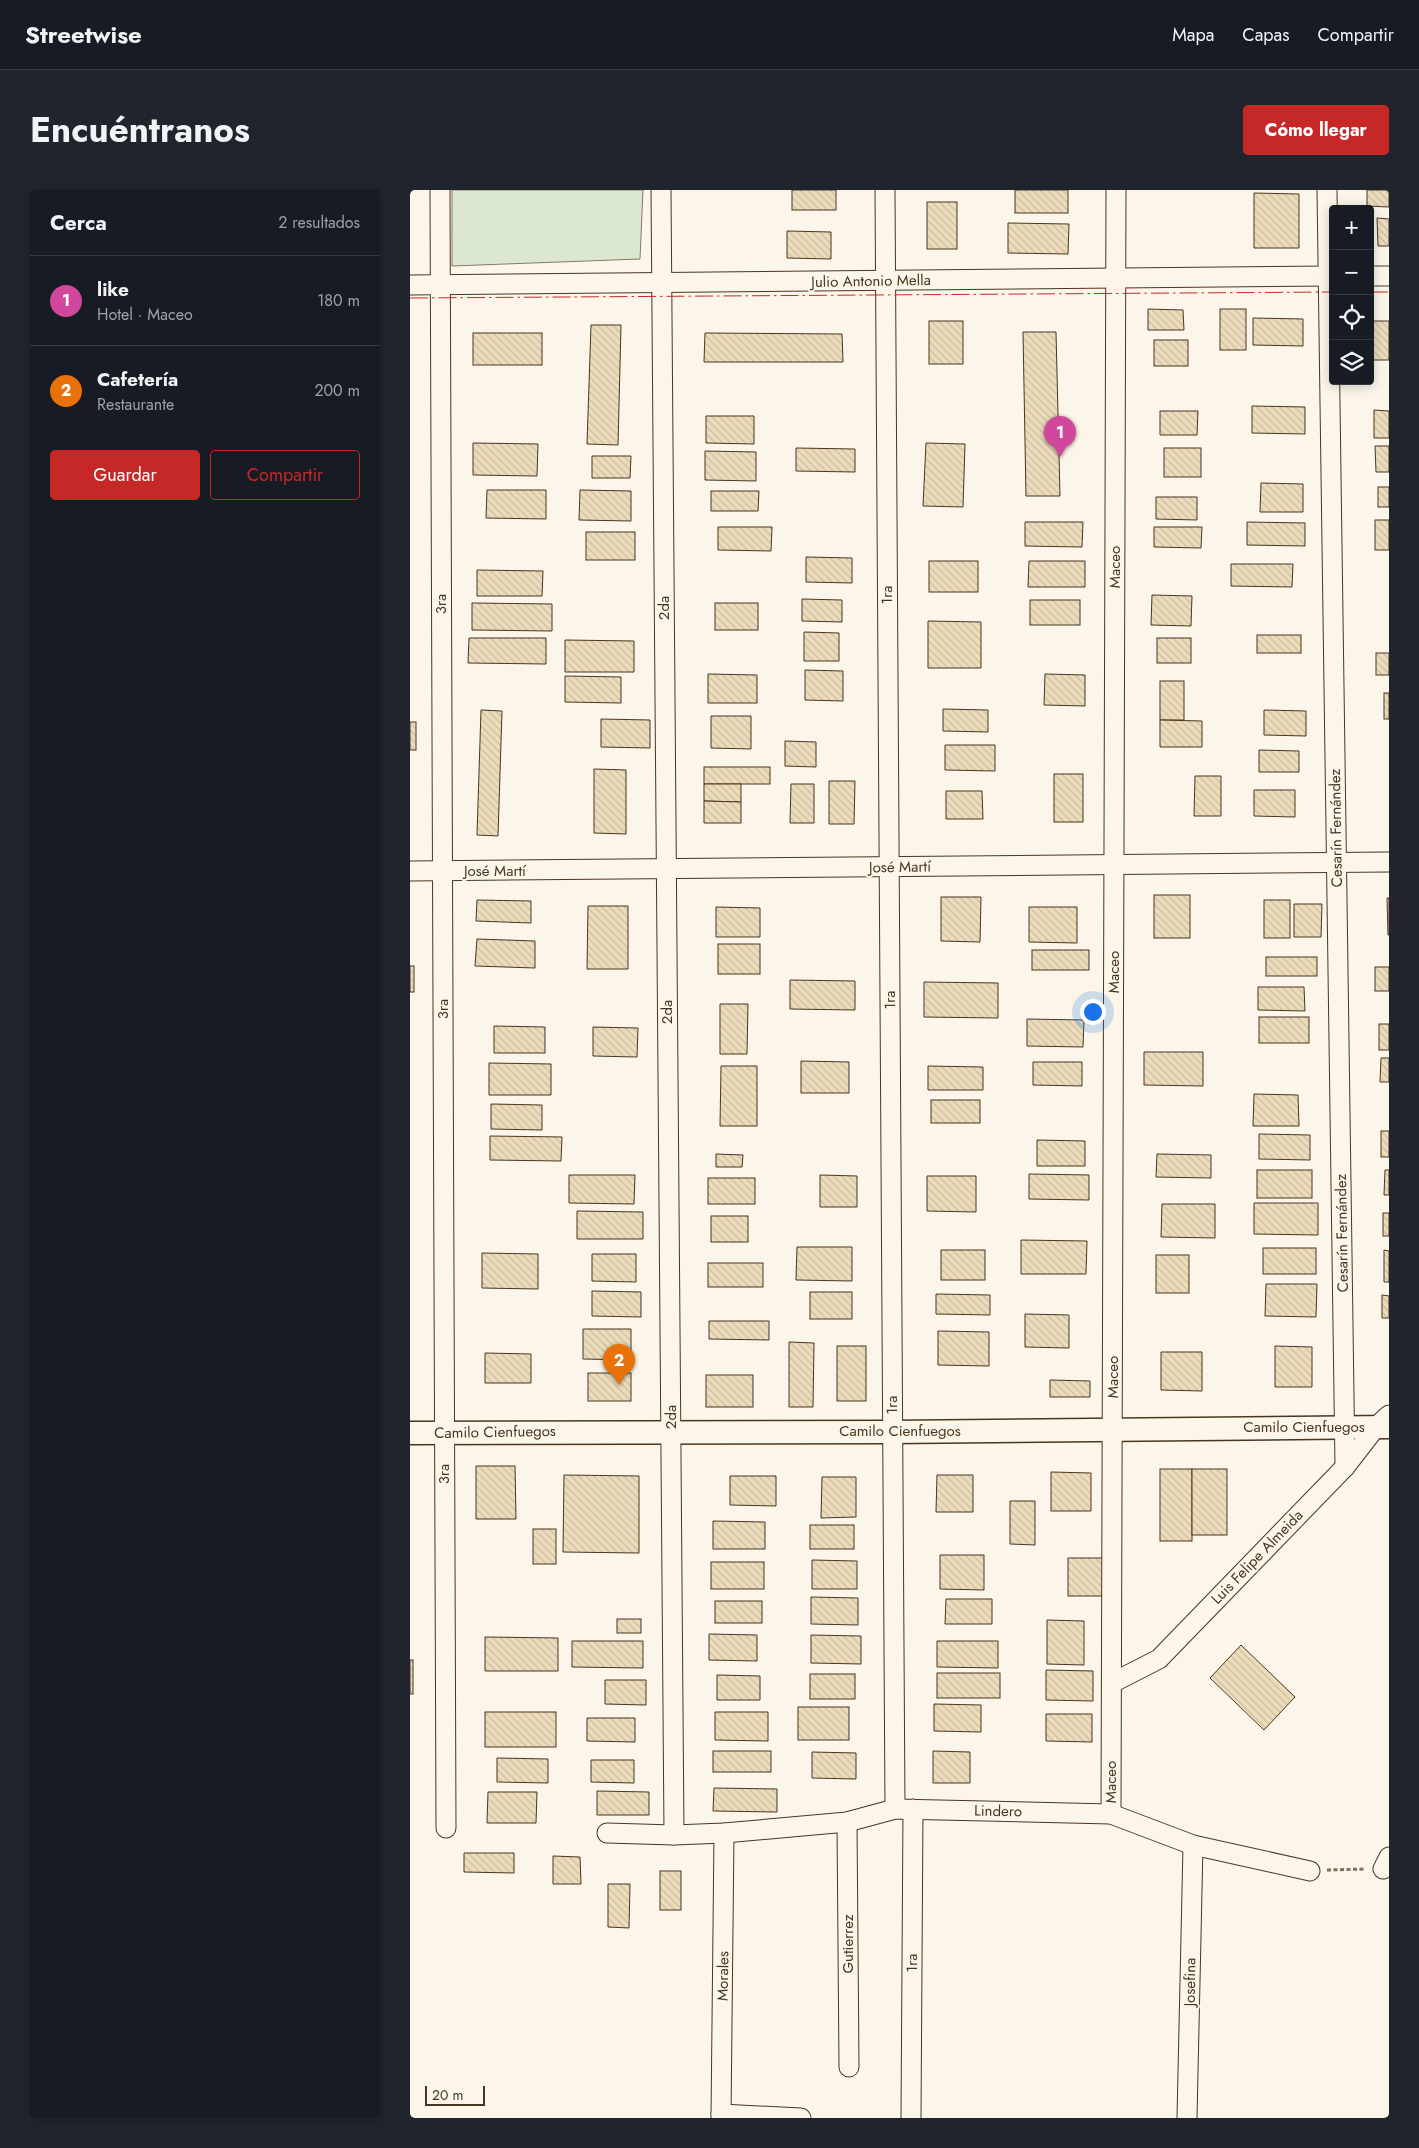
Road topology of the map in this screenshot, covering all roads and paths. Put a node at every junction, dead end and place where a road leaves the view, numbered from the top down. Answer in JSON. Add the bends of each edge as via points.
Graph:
{"nodes":[{"id":1,"x":440,"y":190,"type":"edge"},
{"id":2,"x":661,"y":190,"type":"edge"},
{"id":3,"x":885,"y":190,"type":"edge"},
{"id":4,"x":1116,"y":190,"type":"edge"},
{"id":5,"x":1327,"y":190,"type":"edge"},
{"id":6,"x":1329,"y":250,"type":"edge"},
{"id":7,"x":1329,"y":276,"type":"edge"},
{"id":8,"x":1374,"y":276,"type":"edge"},
{"id":9,"x":1389,"y":276,"type":"edge"},
{"id":10,"x":1116,"y":279,"type":"junction"},
{"id":11,"x":886,"y":280,"type":"junction"},
{"id":12,"x":662,"y":283,"type":"junction"},
{"id":13,"x":410,"y":285,"type":"edge"},
{"id":14,"x":440,"y":285,"type":"junction"},
{"id":15,"x":1330,"y":295,"type":"edge"},
{"id":16,"x":1389,"y":862,"type":"edge"},
{"id":17,"x":1336,"y":863,"type":"junction"},
{"id":18,"x":1114,"y":864,"type":"junction"},
{"id":19,"x":889,"y":868,"type":"junction"},
{"id":20,"x":666,"y":870,"type":"junction"},
{"id":21,"x":410,"y":871,"type":"edge"},
{"id":22,"x":442,"y":872,"type":"junction"},
{"id":23,"x":1385,"y":1423,"type":"edge"},
{"id":24,"x":1345,"y":1427,"type":"junction"},
{"id":25,"x":1112,"y":1428,"type":"junction"},
{"id":26,"x":671,"y":1431,"type":"junction"},
{"id":27,"x":444,"y":1432,"type":"junction"},
{"id":28,"x":892,"y":1432,"type":"junction"},
{"id":29,"x":410,"y":1433,"type":"edge"},
{"id":30,"x":1345,"y":1466,"type":"junction"},
{"id":31,"x":1112,"y":1683,"type":"junction"},
{"id":32,"x":904,"y":1809,"type":"junction"},
{"id":33,"x":1111,"y":1814,"type":"junction"},
{"id":34,"x":847,"y":1822,"type":"junction"},
{"id":35,"x":446,"y":1828,"type":"dead end"},
{"id":36,"x":607,"y":1833,"type":"dead end"},
{"id":37,"x":724,"y":1833,"type":"junction"},
{"id":38,"x":674,"y":1835,"type":"junction"},
{"id":39,"x":1193,"y":1845,"type":"junction"},
{"id":40,"x":1386,"y":1863,"type":"edge"},
{"id":41,"x":1310,"y":1871,"type":"joint"},
{"id":42,"x":849,"y":2067,"type":"dead end"},
{"id":43,"x":721,"y":2116,"type":"edge"},
{"id":44,"x":801,"y":2118,"type":"edge"},
{"id":45,"x":911,"y":2118,"type":"edge"},
{"id":46,"x":1187,"y":2118,"type":"edge"}],
"edges":[{"from":1,"to":14,"type":"street","name":"3ra"},
{"from":2,"to":12,"type":"street","name":"2da"},
{"from":3,"to":11,"type":"street","name":"1ra"},
{"from":4,"to":10,"type":"street","name":"Maceo"},
{"from":5,"to":6,"type":"street","name":"Cesarín Fernández"},
{"from":7,"to":10,"type":"street","name":"Julio Antonio Mella"},
{"from":8,"to":9,"type":"street"},
{"from":10,"to":11,"type":"street","name":"Julio Antonio Mella"},
{"from":10,"to":18,"type":"street","name":"Maceo"},
{"from":11,"to":12,"type":"street","name":"Julio Antonio Mella"},
{"from":11,"to":19,"type":"street","name":"1ra"},
{"from":12,"to":14,"type":"street","name":"Julio Antonio Mella"},
{"from":12,"to":20,"type":"street","name":"2da"},
{"from":13,"to":14,"type":"street","name":"Julio Antonio Mella"},
{"from":14,"to":22,"type":"street","name":"3ra"},
{"from":15,"to":17,"type":"street","name":"Cesarín Fernández"},
{"from":16,"to":17,"type":"street","name":"José Martí"},
{"from":17,"to":18,"type":"street","name":"José Martí"},
{"from":17,"to":24,"type":"street","name":"Cesarín Fernández"},
{"from":18,"to":19,"type":"street","name":"José Martí"},
{"from":18,"to":25,"type":"street","name":"Maceo"},
{"from":19,"to":20,"type":"street","name":"José Martí"},
{"from":19,"to":28,"type":"street","name":"1ra"},
{"from":20,"to":22,"type":"street","name":"José Martí"},
{"from":20,"to":26,"type":"street","name":"2da"},
{"from":21,"to":22,"type":"street","name":"José Martí"},
{"from":22,"to":27,"type":"street","name":"3ra"},
{"from":23,"to":24,"type":"street","name":"Camilo Cienfuegos"},
{"from":23,"to":30,"type":"street","name":"Luis Felipe Almeida"},
{"from":24,"to":25,"type":"street","name":"Camilo Cienfuegos"},
{"from":24,"to":30,"type":"street","name":"Cesarín Fernández"},
{"from":25,"to":28,"type":"street","name":"Camilo Cienfuegos"},
{"from":25,"to":31,"type":"street","name":"Maceo"},
{"from":26,"to":27,"type":"street","name":"Camilo Cienfuegos"},
{"from":26,"to":28,"type":"street","name":"Camilo Cienfuegos"},
{"from":26,"to":38,"type":"street","name":"2da"},
{"from":27,"to":29,"type":"street","name":"Camilo Cienfuegos"},
{"from":27,"to":35,"type":"street","name":"3ra"},
{"from":28,"to":32,"type":"street","name":"1ra"},
{"from":30,"to":31,"type":"street","name":"Luis Felipe Almeida","via":[[1159,1659]]},
{"from":31,"to":33,"type":"street","name":"Maceo"},
{"from":32,"to":33,"type":"street","name":"Lindero"},
{"from":32,"to":34,"type":"street","name":"Lindero"},
{"from":32,"to":45,"type":"street","name":"1ra"},
{"from":33,"to":39,"type":"street","name":"Lindero"},
{"from":34,"to":37,"type":"street","name":"Lindero"},
{"from":34,"to":42,"type":"street","name":"Gutierrez"},
{"from":36,"to":38,"type":"street","name":"Lindero"},
{"from":37,"to":38,"type":"street","name":"Lindero"},
{"from":37,"to":43,"type":"street","name":"Morales"},
{"from":39,"to":41,"type":"street","name":"Lindero"},
{"from":39,"to":46,"type":"street","name":"Josefina"},
{"from":40,"to":41,"type":"path"},
{"from":43,"to":44,"type":"street"}]}
